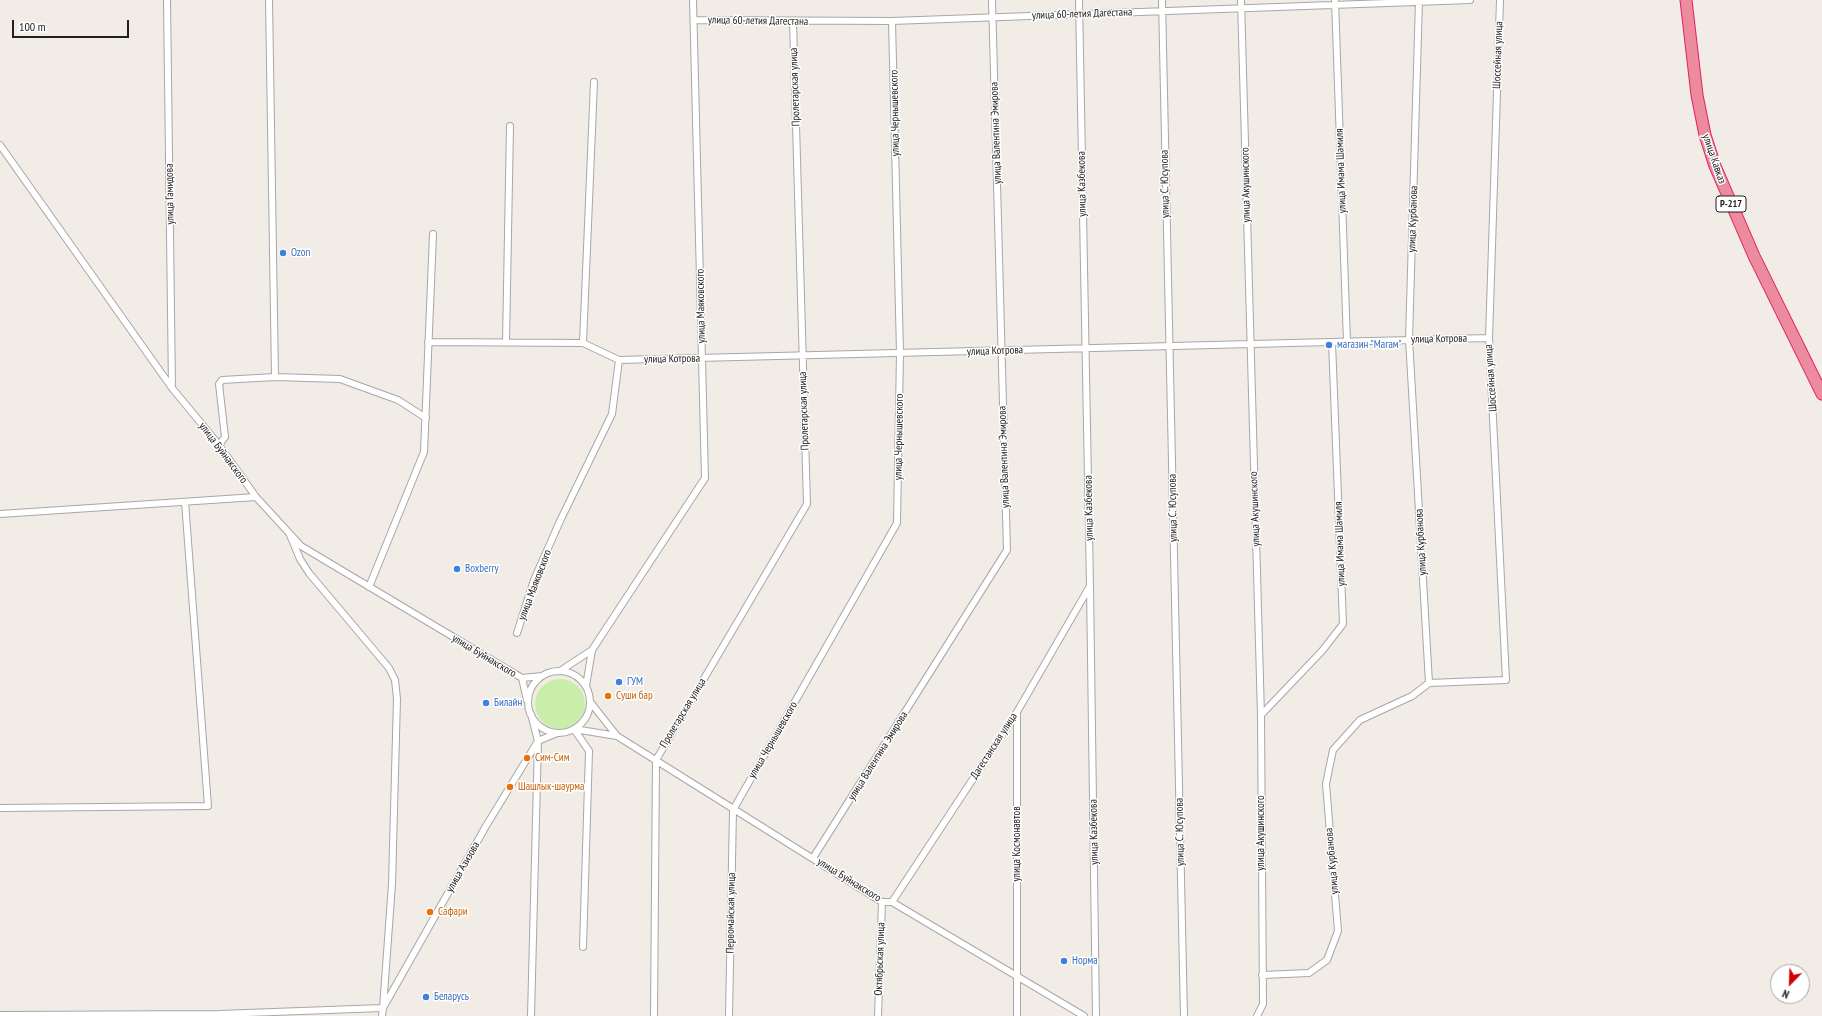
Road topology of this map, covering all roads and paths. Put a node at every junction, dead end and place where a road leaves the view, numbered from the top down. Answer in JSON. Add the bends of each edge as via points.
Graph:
{"nodes":[{"id":1,"x":168,"y":0,"type":"edge"},
{"id":2,"x":270,"y":0,"type":"edge"},
{"id":3,"x":693,"y":0,"type":"edge"},
{"id":4,"x":992,"y":0,"type":"edge"},
{"id":5,"x":1079,"y":0,"type":"edge"},
{"id":6,"x":1162,"y":0,"type":"edge"},
{"id":7,"x":1241,"y":0,"type":"edge"},
{"id":8,"x":1470,"y":0,"type":"edge"},
{"id":9,"x":1500,"y":0,"type":"edge"},
{"id":10,"x":1686,"y":0,"type":"edge"},
{"id":11,"x":1419,"y":1,"type":"edge"},
{"id":12,"x":1335,"y":2,"type":"edge"},
{"id":13,"x":1242,"y":8,"type":"junction"},
{"id":14,"x":1162,"y":11,"type":"junction"},
{"id":15,"x":1079,"y":14,"type":"junction"},
{"id":16,"x":993,"y":17,"type":"junction"},
{"id":17,"x":694,"y":20,"type":"junction"},
{"id":18,"x":793,"y":21,"type":"junction"},
{"id":19,"x":892,"y":21,"type":"junction"},
{"id":20,"x":594,"y":82,"type":"dead end"},
{"id":21,"x":510,"y":126,"type":"dead end"},
{"id":22,"x":0,"y":145,"type":"edge"},
{"id":23,"x":433,"y":234,"type":"dead end"},
{"id":24,"x":1489,"y":338,"type":"junction"},
{"id":25,"x":1409,"y":339,"type":"junction"},
{"id":26,"x":428,"y":342,"type":"junction"},
{"id":27,"x":506,"y":342,"type":"junction"},
{"id":28,"x":1332,"y":342,"type":"junction"},
{"id":29,"x":1347,"y":342,"type":"junction"},
{"id":30,"x":582,"y":343,"type":"junction"},
{"id":31,"x":1250,"y":344,"type":"junction"},
{"id":32,"x":1169,"y":346,"type":"junction"},
{"id":33,"x":1086,"y":348,"type":"junction"},
{"id":34,"x":1002,"y":351,"type":"junction"},
{"id":35,"x":900,"y":353,"type":"junction"},
{"id":36,"x":803,"y":356,"type":"junction"},
{"id":37,"x":702,"y":358,"type":"junction"},
{"id":38,"x":619,"y":360,"type":"junction"},
{"id":39,"x":275,"y":377,"type":"junction"},
{"id":40,"x":172,"y":388,"type":"junction"},
{"id":41,"x":1822,"y":394,"type":"edge"},
{"id":42,"x":426,"y":418,"type":"junction"},
{"id":43,"x":219,"y":446,"type":"junction"},
{"id":44,"x":256,"y":498,"type":"junction"},
{"id":45,"x":185,"y":502,"type":"junction"},
{"id":46,"x":0,"y":514,"type":"edge"},
{"id":47,"x":290,"y":535,"type":"junction"},
{"id":48,"x":1090,"y":586,"type":"junction"},
{"id":49,"x":369,"y":587,"type":"junction"},
{"id":50,"x":517,"y":633,"type":"dead end"},
{"id":51,"x":592,"y":650,"type":"junction"},
{"id":52,"x":560,"y":671,"type":"junction"},
{"id":53,"x":542,"y":676,"type":"junction"},
{"id":54,"x":522,"y":678,"type":"junction"},
{"id":55,"x":1429,"y":684,"type":"junction"},
{"id":56,"x":586,"y":686,"type":"junction"},
{"id":57,"x":591,"y":703,"type":"junction"},
{"id":58,"x":528,"y":704,"type":"junction"},
{"id":59,"x":1017,"y":712,"type":"junction"},
{"id":60,"x":531,"y":714,"type":"junction"},
{"id":61,"x":1261,"y":716,"type":"junction"},
{"id":62,"x":574,"y":729,"type":"junction"},
{"id":63,"x":557,"y":733,"type":"junction"},
{"id":64,"x":617,"y":736,"type":"junction"},
{"id":65,"x":538,"y":741,"type":"junction"},
{"id":66,"x":656,"y":760,"type":"junction"},
{"id":67,"x":0,"y":808,"type":"edge"},
{"id":68,"x":733,"y":810,"type":"junction"},
{"id":69,"x":813,"y":858,"type":"junction"},
{"id":70,"x":882,"y":902,"type":"junction"},
{"id":71,"x":892,"y":902,"type":"junction"},
{"id":72,"x":583,"y":947,"type":"dead end"},
{"id":73,"x":1262,"y":975,"type":"junction"},
{"id":74,"x":1017,"y":976,"type":"junction"},
{"id":75,"x":383,"y":1008,"type":"junction"},
{"id":76,"x":0,"y":1015,"type":"edge"},
{"id":77,"x":58,"y":1015,"type":"edge"},
{"id":78,"x":142,"y":1015,"type":"edge"},
{"id":79,"x":219,"y":1015,"type":"edge"},
{"id":80,"x":382,"y":1016,"type":"edge"},
{"id":81,"x":531,"y":1016,"type":"edge"},
{"id":82,"x":654,"y":1016,"type":"edge"},
{"id":83,"x":729,"y":1016,"type":"edge"},
{"id":84,"x":878,"y":1016,"type":"edge"},
{"id":85,"x":1017,"y":1016,"type":"edge"},
{"id":86,"x":1084,"y":1016,"type":"edge"},
{"id":87,"x":1096,"y":1016,"type":"edge"},
{"id":88,"x":1184,"y":1016,"type":"edge"},
{"id":89,"x":1257,"y":1016,"type":"edge"}],
"edges":[{"from":1,"to":40,"type":"street","name":"улица Гамидова"},
{"from":2,"to":39,"type":"street"},
{"from":3,"to":17,"type":"street","name":"улица Маяковского"},
{"from":4,"to":16,"type":"street","name":"улица Валентина Эмирова"},
{"from":5,"to":15,"type":"street","name":"улица Казбекова"},
{"from":6,"to":14,"type":"street","name":"улица С. Юсупова"},
{"from":7,"to":13,"type":"street","name":"улица Акушинского"},
{"from":8,"to":11,"type":"street","name":"улица 60-летия Дагестана"},
{"from":9,"to":24,"type":"street","name":"Шоссейная улица"},
{"from":10,"to":41,"type":"highway","name":"улица Кавказ","number":"Р-217","via":[[1697,95],[1715,166],[1754,256]]},
{"from":11,"to":12,"type":"street","name":"улица 60-летия Дагестана"},
{"from":11,"to":25,"type":"street","name":"улица Курбанова"},
{"from":12,"to":13,"type":"street","name":"улица 60-летия Дагестана"},
{"from":12,"to":29,"type":"street","name":"улица Имама Шамиля"},
{"from":13,"to":14,"type":"street","name":"улица 60-летия Дагестана"},
{"from":13,"to":31,"type":"street","name":"улица Акушинского"},
{"from":14,"to":15,"type":"street","name":"улица 60-летия Дагестана"},
{"from":14,"to":32,"type":"street","name":"улица С. Юсупова"},
{"from":15,"to":16,"type":"street","name":"улица 60-летия Дагестана"},
{"from":15,"to":33,"type":"street","name":"улица Казбекова"},
{"from":16,"to":19,"type":"street","name":"улица 60-летия Дагестана"},
{"from":16,"to":34,"type":"street","name":"улица Валентина Эмирова"},
{"from":17,"to":18,"type":"street","name":"улица 60-летия Дагестана"},
{"from":17,"to":37,"type":"street","name":"улица Маяковского"},
{"from":18,"to":19,"type":"street","name":"улица 60-летия Дагестана"},
{"from":18,"to":36,"type":"street","name":"Пролетарская улица"},
{"from":19,"to":35,"type":"street","name":"улица Чернышевского"},
{"from":20,"to":30,"type":"street"},
{"from":21,"to":27,"type":"street"},
{"from":22,"to":40,"type":"street","name":"улица Буйнакского"},
{"from":23,"to":26,"type":"street"},
{"from":24,"to":25,"type":"street","name":"улица Котрова"},
{"from":24,"to":55,"type":"street","name":"Шоссейная улица","via":[[1506,680]]},
{"from":25,"to":29,"type":"street","name":"улица Котрова"},
{"from":25,"to":55,"type":"street","name":"улица Курбанова"},
{"from":26,"to":27,"type":"street","name":"улица Котрова"},
{"from":26,"to":42,"type":"street"},
{"from":27,"to":30,"type":"street","name":"улица Котрова"},
{"from":28,"to":29,"type":"street","name":"улица Котрова"},
{"from":28,"to":31,"type":"street","name":"улица Котрова"},
{"from":28,"to":61,"type":"street","name":"улица Имама Шамиля","via":[[1343,624],[1322,651]]},
{"from":30,"to":38,"type":"street","name":"улица Котрова"},
{"from":31,"to":32,"type":"street","name":"улица Котрова"},
{"from":31,"to":61,"type":"street","name":"улица Акушинского"},
{"from":32,"to":33,"type":"street","name":"улица Котрова"},
{"from":32,"to":88,"type":"street","name":"улица С. Юсупова"},
{"from":33,"to":34,"type":"street","name":"улица Котрова"},
{"from":33,"to":48,"type":"street","name":"улица Казбекова"},
{"from":34,"to":35,"type":"street","name":"улица Котрова"},
{"from":34,"to":69,"type":"street","name":"улица Валентина Эмирова","via":[[1007,550]]},
{"from":35,"to":36,"type":"street","name":"улица Котрова"},
{"from":35,"to":68,"type":"street","name":"улица Чернышевского","via":[[897,523]]},
{"from":36,"to":37,"type":"street","name":"улица Котрова"},
{"from":36,"to":66,"type":"street","name":"Пролетарская улица","via":[[807,504]]},
{"from":37,"to":38,"type":"street","name":"улица Котрова"},
{"from":37,"to":51,"type":"street","name":"улица Маяковского","via":[[705,478]]},
{"from":38,"to":50,"type":"street","name":"улица Маяковского","via":[[612,414],[534,580]]},
{"from":39,"to":42,"type":"street","via":[[340,379],[398,400]]},
{"from":39,"to":43,"type":"street","via":[[220,381],[225,437]]},
{"from":40,"to":43,"type":"street","name":"улица Буйнакского"},
{"from":42,"to":49,"type":"street","via":[[424,452]]},
{"from":43,"to":44,"type":"street","name":"улица Буйнакского"},
{"from":44,"to":45,"type":"street"},
{"from":44,"to":47,"type":"street","name":"улица Буйнакского"},
{"from":45,"to":46,"type":"street"},
{"from":45,"to":67,"type":"street","via":[[208,806]]},
{"from":47,"to":49,"type":"street","name":"улица Буйнакского","via":[[301,546]]},
{"from":47,"to":75,"type":"street","via":[[309,572],[389,668],[395,680],[397,699],[392,884]]},
{"from":48,"to":59,"type":"street","name":"Дагестанская улица"},
{"from":48,"to":87,"type":"street","name":"улица Казбекова"},
{"from":49,"to":54,"type":"street","name":"улица Буйнакского"},
{"from":51,"to":52,"type":"street"},
{"from":51,"to":56,"type":"street"},
{"from":52,"to":53,"type":"street"},
{"from":52,"to":56,"type":"street","via":[[569,672],[580,678]]},
{"from":53,"to":54,"type":"street"},
{"from":53,"to":58,"type":"street","via":[[534,684]]},
{"from":54,"to":58,"type":"street"},
{"from":55,"to":73,"type":"street","name":"улица Курбанова","via":[[1412,696],[1360,720],[1333,750],[1326,784],[1338,932],[1327,960],[1309,973]]},
{"from":56,"to":57,"type":"street"},
{"from":57,"to":62,"type":"street","via":[[588,715],[581,725]]},
{"from":57,"to":64,"type":"street"},
{"from":58,"to":60,"type":"street"},
{"from":59,"to":71,"type":"street","name":"Дагестанская улица"},
{"from":59,"to":74,"type":"street","name":"улица Космонавтов"},
{"from":60,"to":63,"type":"street","via":[[541,727]]},
{"from":60,"to":65,"type":"street"},
{"from":61,"to":73,"type":"street","name":"улица Акушинского"},
{"from":62,"to":63,"type":"street"},
{"from":62,"to":64,"type":"street"},
{"from":62,"to":72,"type":"street","via":[[589,752]]},
{"from":63,"to":65,"type":"street"},
{"from":64,"to":66,"type":"street","name":"улица Буйнакского"},
{"from":65,"to":75,"type":"street","name":"улица Азизова","via":[[486,826]]},
{"from":65,"to":81,"type":"street"},
{"from":66,"to":68,"type":"street","name":"улица Буйнакского"},
{"from":66,"to":82,"type":"street"},
{"from":68,"to":69,"type":"street","name":"улица Буйнакского"},
{"from":68,"to":83,"type":"street","name":"Первомайская улица"},
{"from":69,"to":70,"type":"street","name":"улица Буйнакского"},
{"from":70,"to":71,"type":"street","name":"улица Буйнакского"},
{"from":70,"to":84,"type":"street","name":"Октябрьская улица"},
{"from":71,"to":74,"type":"street","name":"улица Буйнакского"},
{"from":73,"to":89,"type":"street","name":"улица Акушинского","via":[[1263,1004]]},
{"from":74,"to":85,"type":"street","name":"улица Космонавтов"},
{"from":74,"to":86,"type":"street","name":"улица Буйнакского"},
{"from":75,"to":79,"type":"street"},
{"from":75,"to":80,"type":"street","name":"улица Азизова"},
{"from":76,"to":77,"type":"street"},
{"from":77,"to":78,"type":"street"},
{"from":78,"to":79,"type":"street"}]}
